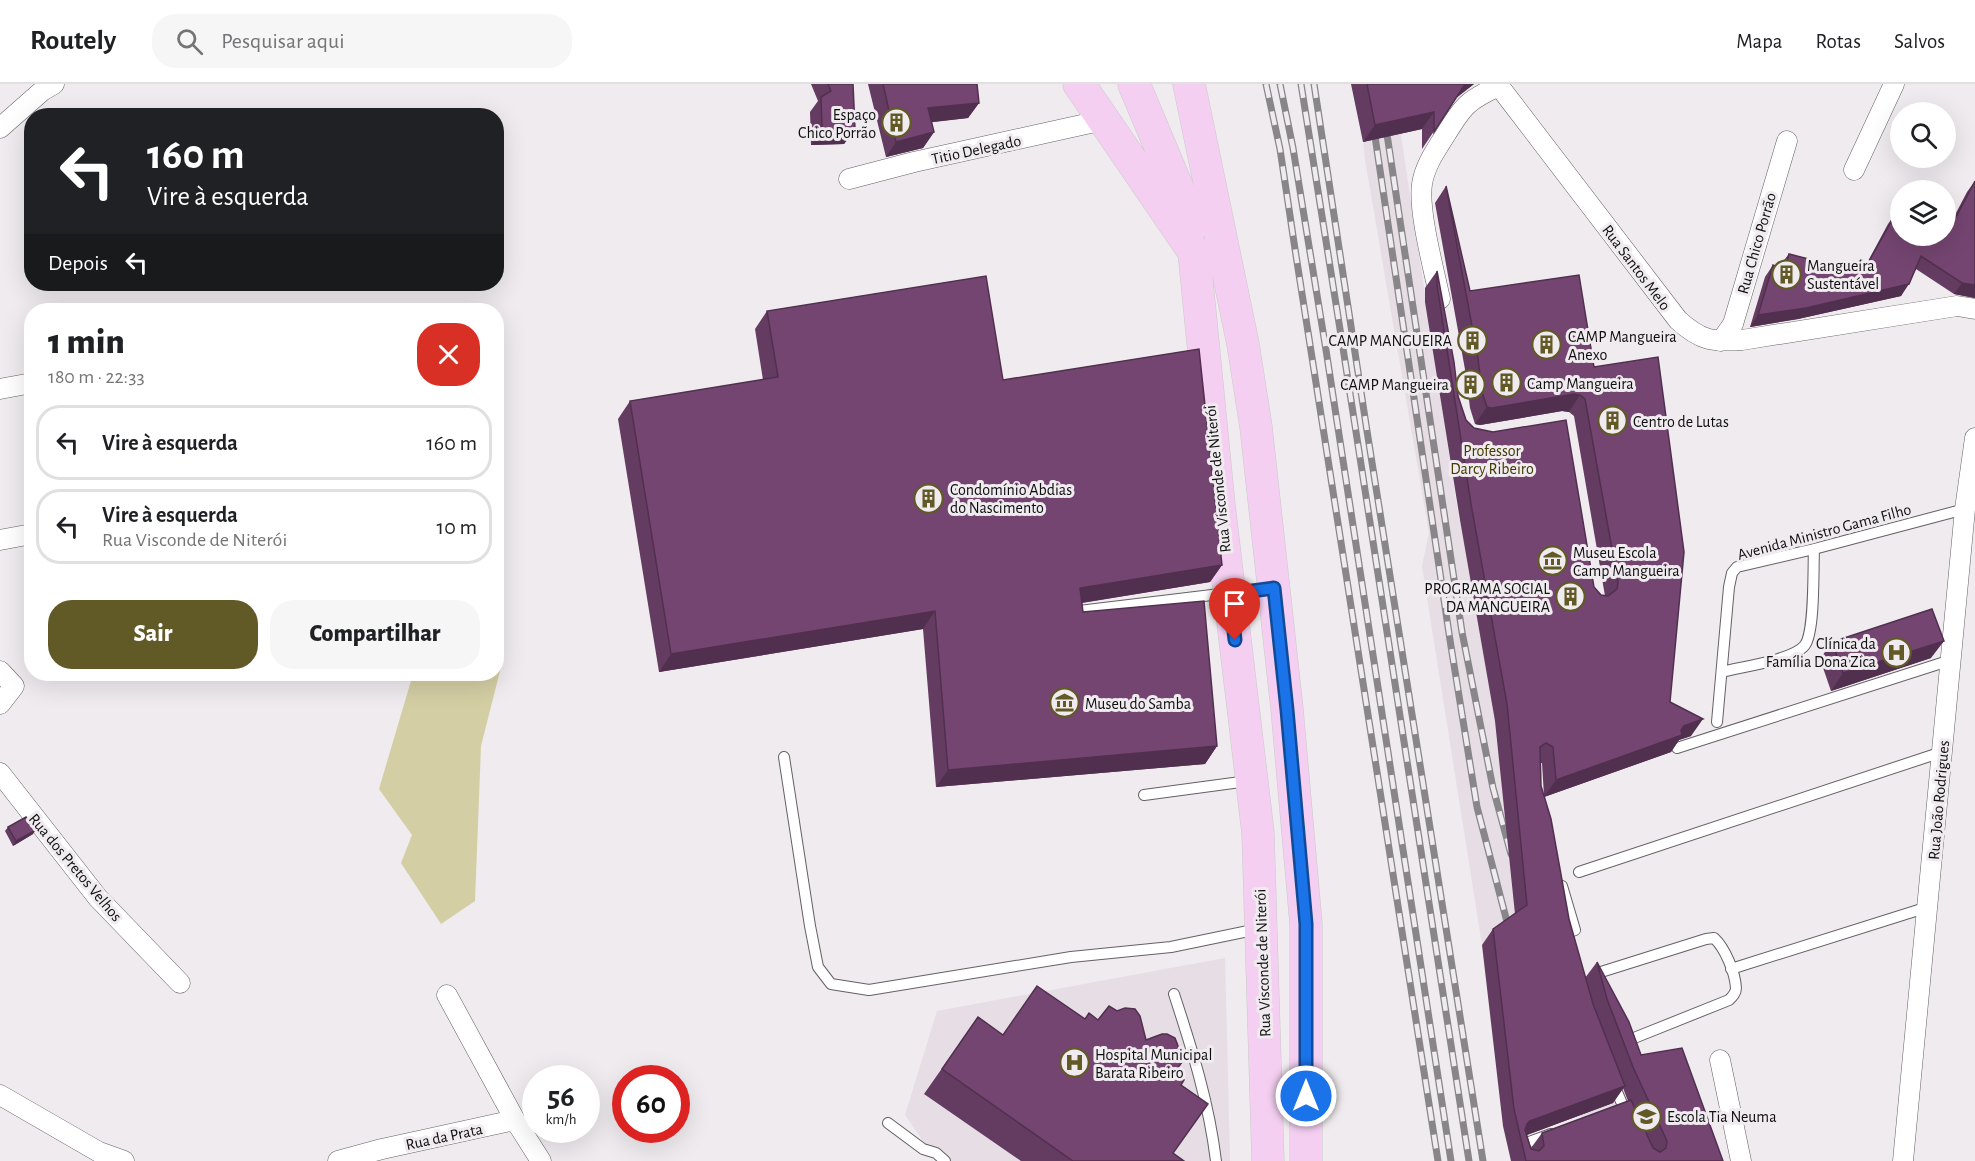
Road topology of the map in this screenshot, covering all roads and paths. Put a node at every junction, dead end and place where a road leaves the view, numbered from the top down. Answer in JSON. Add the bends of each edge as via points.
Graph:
{"nodes":[{"id":1,"x":54,"y":84,"type":"edge"},
{"id":2,"x":1079,"y":84,"type":"edge"},
{"id":3,"x":1134,"y":84,"type":"edge"},
{"id":4,"x":1171,"y":84,"type":"edge"},
{"id":5,"x":1189,"y":84,"type":"edge"},
{"id":6,"x":1894,"y":84,"type":"edge"},
{"id":7,"x":1500,"y":85,"type":"edge"},
{"id":8,"x":1104,"y":120,"type":"junction"},
{"id":9,"x":0,"y":128,"type":"edge"},
{"id":10,"x":1786,"y":141,"type":"dead end"},
{"id":11,"x":1205,"y":162,"type":"junction"},
{"id":12,"x":1854,"y":170,"type":"dead end"},
{"id":13,"x":849,"y":179,"type":"dead end"},
{"id":14,"x":1194,"y":252,"type":"junction"},
{"id":15,"x":1975,"y":309,"type":"edge"},
{"id":16,"x":1444,"y":322,"type":"edge"},
{"id":17,"x":1721,"y":341,"type":"junction"},
{"id":18,"x":24,"y":384,"type":"edge"},
{"id":19,"x":0,"y":389,"type":"edge"},
{"id":20,"x":1975,"y":438,"type":"edge"},
{"id":21,"x":1965,"y":509,"type":"junction"},
{"id":22,"x":24,"y":536,"type":"edge"},
{"id":23,"x":0,"y":540,"type":"edge"},
{"id":24,"x":1814,"y":549,"type":"junction"},
{"id":25,"x":1274,"y":588,"type":"junction"},
{"id":26,"x":1230,"y":594,"type":"junction"},
{"id":27,"x":1079,"y":611,"type":"edge"},
{"id":28,"x":1951,"y":660,"type":"junction"},
{"id":29,"x":0,"y":671,"type":"edge"},
{"id":30,"x":1722,"y":672,"type":"junction"},
{"id":31,"x":0,"y":704,"type":"edge"},
{"id":32,"x":1717,"y":722,"type":"dead end"},
{"id":33,"x":1677,"y":748,"type":"edge"},
{"id":34,"x":1942,"y":752,"type":"junction"},
{"id":35,"x":784,"y":757,"type":"dead end"},
{"id":36,"x":0,"y":773,"type":"edge"},
{"id":37,"x":1252,"y":780,"type":"junction"},
{"id":38,"x":1144,"y":795,"type":"dead end"},
{"id":39,"x":1259,"y":863,"type":"junction"},
{"id":40,"x":1302,"y":865,"type":"junction"},
{"id":41,"x":1578,"y":872,"type":"dead end"},
{"id":42,"x":1559,"y":877,"type":"edge"},
{"id":43,"x":1928,"y":907,"type":"junction"},
{"id":44,"x":1306,"y":924,"type":"junction"},
{"id":45,"x":1261,"y":929,"type":"junction"},
{"id":46,"x":1571,"y":956,"type":"edge"},
{"id":47,"x":1731,"y":969,"type":"junction"},
{"id":48,"x":1600,"y":972,"type":"edge"},
{"id":49,"x":180,"y":983,"type":"dead end"},
{"id":50,"x":1174,"y":994,"type":"dead end"},
{"id":51,"x":447,"y":995,"type":"dead end"},
{"id":52,"x":1634,"y":1038,"type":"edge"},
{"id":53,"x":1720,"y":1060,"type":"dead end"},
{"id":54,"x":1607,"y":1068,"type":"edge"},
{"id":55,"x":0,"y":1095,"type":"edge"},
{"id":56,"x":515,"y":1120,"type":"junction"},
{"id":57,"x":888,"y":1123,"type":"dead end"},
{"id":58,"x":1633,"y":1129,"type":"edge"},
{"id":59,"x":1562,"y":1130,"type":"edge"},
{"id":60,"x":124,"y":1161,"type":"edge"},
{"id":61,"x":338,"y":1161,"type":"edge"},
{"id":62,"x":541,"y":1161,"type":"edge"},
{"id":63,"x":945,"y":1161,"type":"edge"},
{"id":64,"x":1216,"y":1161,"type":"edge"},
{"id":65,"x":1268,"y":1161,"type":"edge"},
{"id":66,"x":1306,"y":1161,"type":"edge"},
{"id":67,"x":1525,"y":1161,"type":"edge"},
{"id":68,"x":1741,"y":1161,"type":"edge"},
{"id":69,"x":1903,"y":1161,"type":"edge"}],
"edges":[{"from":1,"to":9,"type":"street"},
{"from":2,"to":8,"type":"main road","name":"Rua Visconde de Niterói"},
{"from":3,"to":14,"type":"main road","via":[[1178,189]]},
{"from":4,"to":11,"type":"main road"},
{"from":5,"to":11,"type":"main road"},
{"from":6,"to":12,"type":"street"},
{"from":7,"to":16,"type":"street","via":[[1462,108],[1429,161],[1422,185],[1423,211]]},
{"from":7,"to":17,"type":"street","name":"Rua Santos Melo","via":[[1678,320],[1692,333]]},
{"from":8,"to":13,"type":"street","name":"Titio Delegado"},
{"from":8,"to":14,"type":"main road","name":"Rua Visconde de Niterói"},
{"from":10,"to":17,"type":"street","name":"Rua Chico Porrão","via":[[1733,324]]},
{"from":11,"to":25,"type":"main road","via":[[1243,344]]},
{"from":14,"to":26,"type":"main road","name":"Rua Visconde de Niterói"},
{"from":15,"to":17,"type":"street","name":"Rua Santos Melo","via":[[1957,306]]},
{"from":18,"to":19,"type":"street"},
{"from":20,"to":21,"type":"street","name":"Rua João Rodrigues"},
{"from":21,"to":24,"type":"lane","name":"Avenida Ministro Gama Filho"},
{"from":21,"to":28,"type":"street","name":"Rua João Rodrigues"},
{"from":22,"to":23,"type":"street"},
{"from":24,"to":30,"type":"lane","via":[[1810,633],[1804,646],[1790,656]]},
{"from":24,"to":30,"type":"lane","name":"Avenida Ministro Gama Filho","via":[[1737,567],[1732,573]]},
{"from":25,"to":26,"type":"lane"},
{"from":25,"to":40,"type":"main road"},
{"from":26,"to":27,"type":"lane"},
{"from":26,"to":37,"type":"main road","name":"Rua Visconde de Niterói"},
{"from":28,"to":33,"type":"lane"},
{"from":28,"to":34,"type":"street","name":"Rua João Rodrigues"},
{"from":29,"to":31,"type":"street","via":[[14,686]]},
{"from":30,"to":32,"type":"lane","name":"Avenida Ministro Gama Filho"},
{"from":34,"to":41,"type":"lane"},
{"from":34,"to":43,"type":"street","name":"Rua João Rodrigues"},
{"from":35,"to":45,"type":"lane","via":[[814,947],[819,967],[831,984],[869,990],[1071,957],[1171,947]]},
{"from":36,"to":49,"type":"street","name":"Rua dos Pretos Velhos","via":[[98,898]]},
{"from":37,"to":38,"type":"lane"},
{"from":37,"to":39,"type":"main road","name":"Rua Visconde de Niterói"},
{"from":39,"to":40,"type":"main road"},
{"from":39,"to":45,"type":"main road","name":"Rua Visconde de Niterói"},
{"from":40,"to":44,"type":"main road"},
{"from":42,"to":46,"type":"lane","via":[[1575,930],[1565,934]]},
{"from":43,"to":47,"type":"lane"},
{"from":43,"to":69,"type":"street","name":"Rua João Rodrigues"},
{"from":44,"to":45,"type":"main road"},
{"from":44,"to":66,"type":"main road"},
{"from":45,"to":65,"type":"main road","name":"Rua Visconde de Niterói"},
{"from":47,"to":48,"type":"lane","via":[[1714,938]]},
{"from":47,"to":52,"type":"lane","via":[[1736,987],[1729,1000]]},
{"from":50,"to":64,"type":"lane","via":[[1200,1073]]},
{"from":51,"to":56,"type":"street"},
{"from":53,"to":68,"type":"street"},
{"from":54,"to":58,"type":"lane","via":[[1618,1109]]},
{"from":55,"to":60,"type":"street","via":[[99,1152]]},
{"from":56,"to":61,"type":"street","name":"Rua da Prata"},
{"from":56,"to":62,"type":"street"},
{"from":57,"to":63,"type":"lane"},
{"from":59,"to":67,"type":"lane","via":[[1521,1145]]}]}
